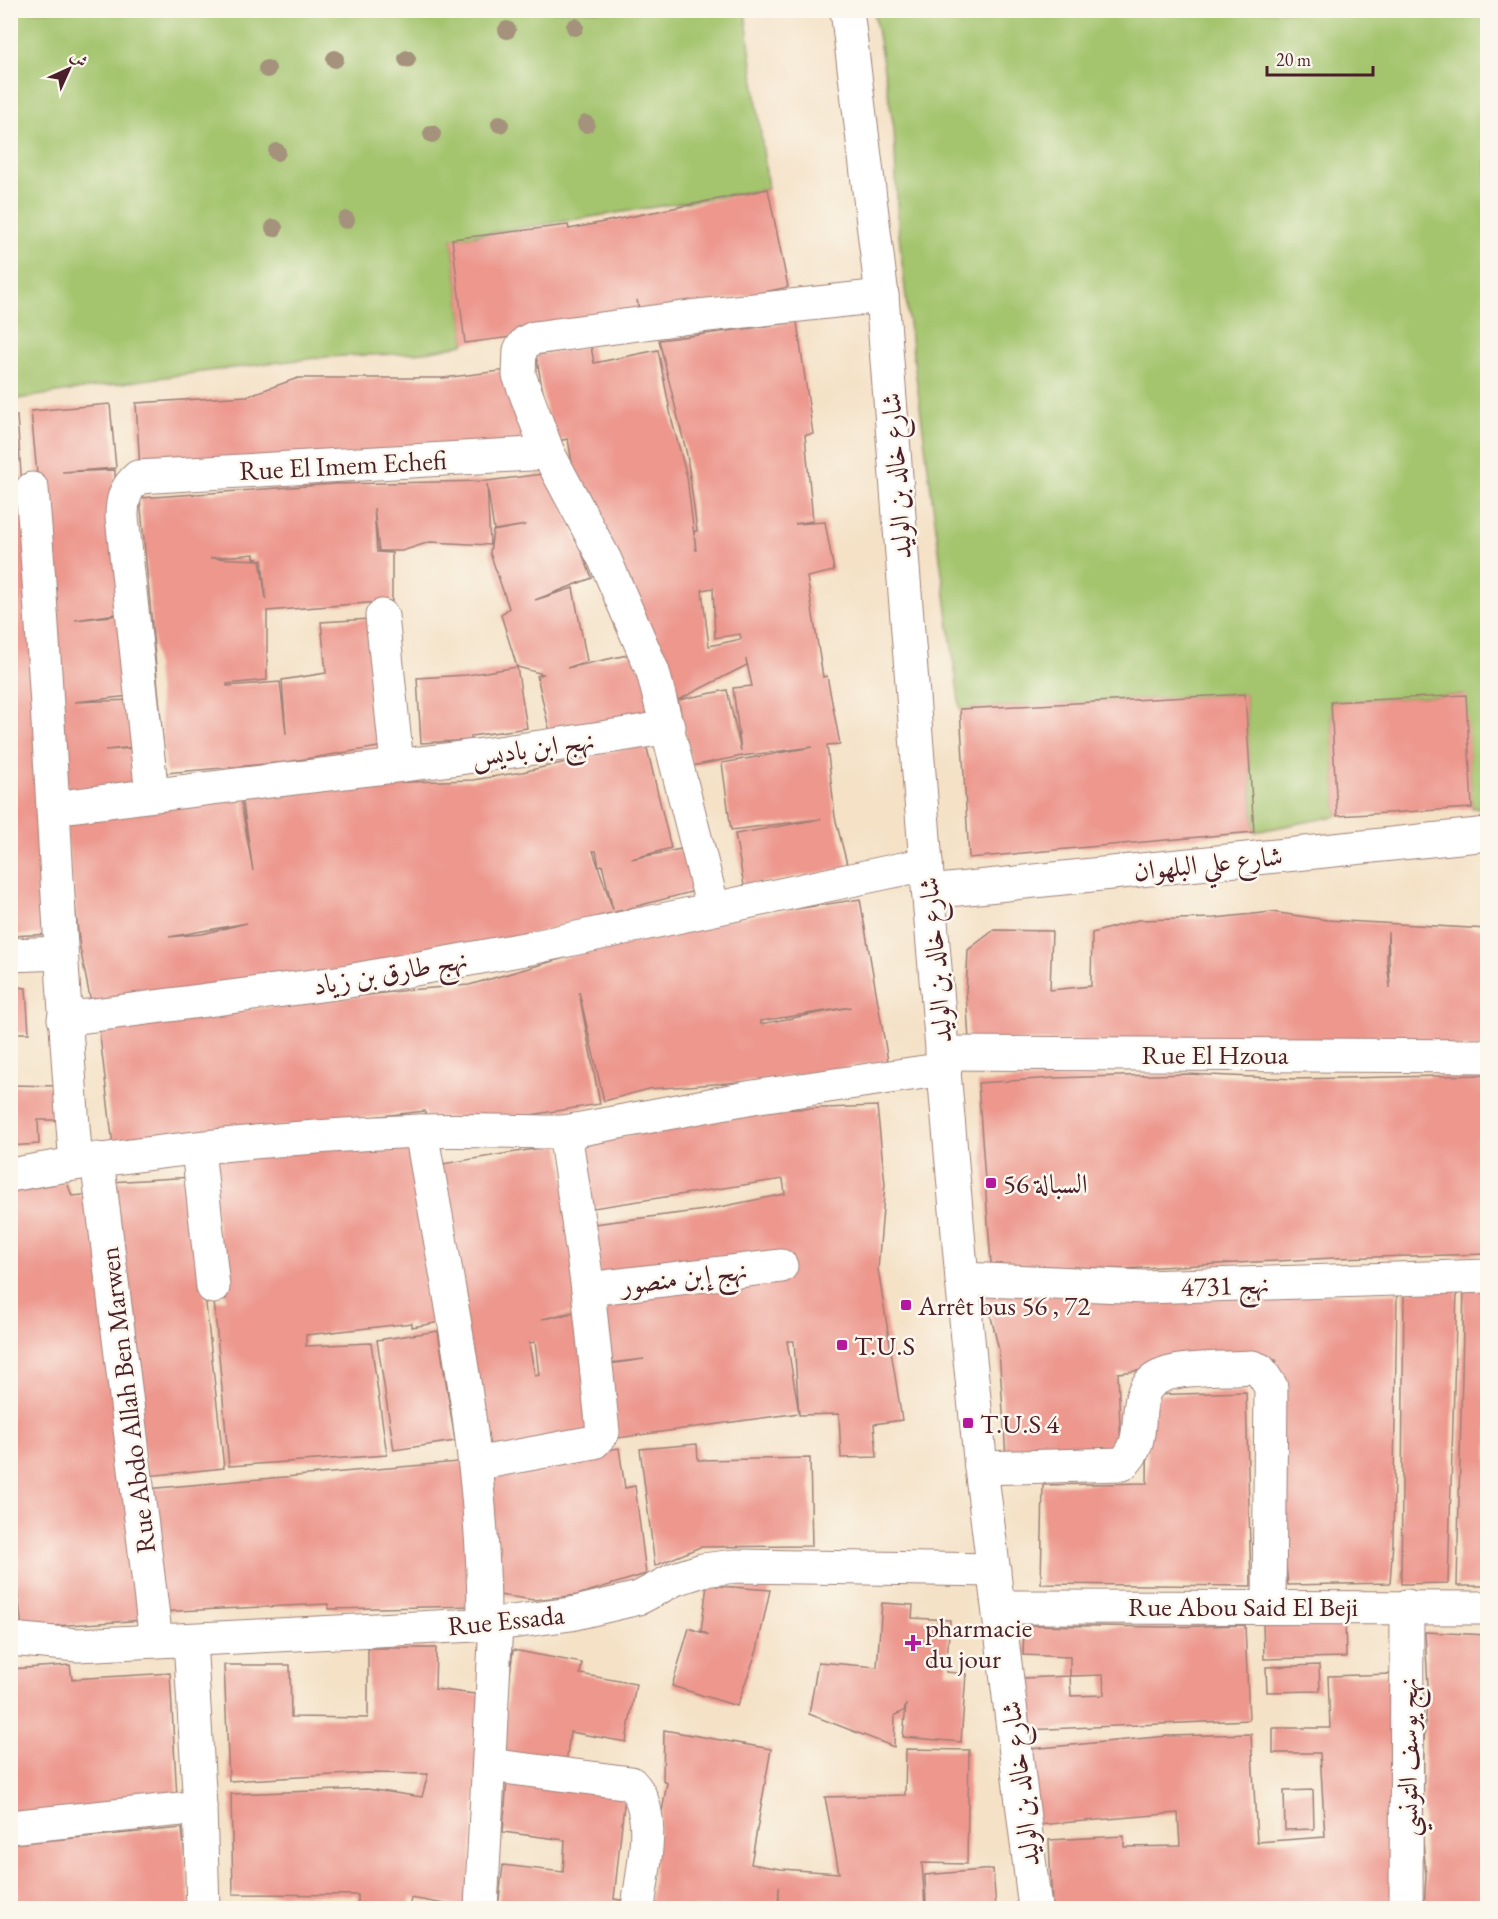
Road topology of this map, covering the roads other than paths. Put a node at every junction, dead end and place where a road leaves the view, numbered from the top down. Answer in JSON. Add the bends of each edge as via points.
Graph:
{"nodes":[{"id":1,"x":847,"y":10,"type":"edge"},
{"id":2,"x":882,"y":296,"type":"junction"},
{"id":3,"x":548,"y":453,"type":"junction"},
{"id":4,"x":32,"y":489,"type":"dead end"},
{"id":5,"x":382,"y":616,"type":"dead end"},
{"id":6,"x":669,"y":727,"type":"junction"},
{"id":7,"x":397,"y":764,"type":"junction"},
{"id":8,"x":152,"y":795,"type":"junction"},
{"id":9,"x":55,"y":808,"type":"junction"},
{"id":10,"x":1488,"y":834,"type":"edge"},
{"id":11,"x":928,"y":878,"type":"junction"},
{"id":12,"x":713,"y":908,"type":"junction"},
{"id":13,"x":61,"y":953,"type":"junction"},
{"id":14,"x":10,"y":955,"type":"edge"},
{"id":15,"x":64,"y":1019,"type":"junction"},
{"id":16,"x":1488,"y":1056,"type":"edge"},
{"id":17,"x":944,"y":1061,"type":"junction"},
{"id":18,"x":421,"y":1131,"type":"junction"},
{"id":19,"x":565,"y":1132,"type":"junction"},
{"id":20,"x":198,"y":1149,"type":"junction"},
{"id":21,"x":87,"y":1161,"type":"junction"},
{"id":22,"x":10,"y":1175,"type":"edge"},
{"id":23,"x":780,"y":1266,"type":"dead end"},
{"id":24,"x":1488,"y":1276,"type":"edge"},
{"id":25,"x":962,"y":1279,"type":"junction"},
{"id":26,"x":213,"y":1287,"type":"dead end"},
{"id":27,"x":588,"y":1289,"type":"junction"},
{"id":28,"x":476,"y":1464,"type":"junction"},
{"id":29,"x":981,"y":1468,"type":"junction"},
{"id":30,"x":994,"y":1570,"type":"junction"},
{"id":31,"x":1269,"y":1606,"type":"junction"},
{"id":32,"x":1407,"y":1606,"type":"junction"},
{"id":33,"x":999,"y":1607,"type":"junction"},
{"id":34,"x":1488,"y":1608,"type":"edge"},
{"id":35,"x":490,"y":1624,"type":"junction"},
{"id":36,"x":10,"y":1639,"type":"edge"},
{"id":37,"x":190,"y":1640,"type":"junction"},
{"id":38,"x":156,"y":1641,"type":"junction"},
{"id":39,"x":489,"y":1765,"type":"junction"},
{"id":40,"x":200,"y":1807,"type":"junction"},
{"id":41,"x":10,"y":1827,"type":"edge"},
{"id":42,"x":203,"y":1908,"type":"edge"},
{"id":43,"x":481,"y":1908,"type":"edge"},
{"id":44,"x":638,"y":1908,"type":"edge"},
{"id":45,"x":1035,"y":1908,"type":"edge"},
{"id":46,"x":1406,"y":1908,"type":"edge"}],
"edges":[{"from":1,"to":2,"type":"street","name":"شارع خالد بن الوليد"},
{"from":2,"to":3,"type":"street","via":[[530,340],[520,350],[519,375]]},
{"from":2,"to":11,"type":"street","name":"شارع خالد بن الوليد"},
{"from":3,"to":6,"type":"street","via":[[630,614]]},
{"from":3,"to":8,"type":"street","name":"Rue El Imem Echefi","via":[[138,477],[125,494],[122,517]]},
{"from":4,"to":9,"type":"street","name":"Rue Abdo Allah Ben Marwen"},
{"from":5,"to":7,"type":"street"},
{"from":6,"to":7,"type":"street","name":"نهج ابن باديس","via":[[534,750]]},
{"from":6,"to":12,"type":"street"},
{"from":7,"to":8,"type":"street","name":"نهج ابن باديس"},
{"from":8,"to":9,"type":"street","name":"نهج ابن باديس"},
{"from":9,"to":13,"type":"street","name":"Rue Abdo Allah Ben Marwen"},
{"from":10,"to":11,"type":"street","name":"شارع علي البلهوان"},
{"from":11,"to":12,"type":"street","name":"شارع علي البلهوان"},
{"from":11,"to":17,"type":"street","name":"شارع خالد بن الوليد"},
{"from":12,"to":15,"type":"street","name":"نهج طارق بن زياد","via":[[530,948],[343,982]]},
{"from":13,"to":14,"type":"street"},
{"from":13,"to":15,"type":"street","name":"Rue Abdo Allah Ben Marwen"},
{"from":15,"to":21,"type":"street","name":"Rue Abdo Allah Ben Marwen"},
{"from":16,"to":17,"type":"street","name":"Rue El Hzoua"},
{"from":17,"to":19,"type":"street","name":"Rue El Hzoua"},
{"from":17,"to":25,"type":"street","name":"شارع خالد بن الوليد"},
{"from":18,"to":19,"type":"street","name":"Rue El Hzoua"},
{"from":18,"to":20,"type":"street","name":"Rue El Hzoua"},
{"from":18,"to":28,"type":"street"},
{"from":19,"to":27,"type":"street"},
{"from":20,"to":21,"type":"street","name":"Rue El Hzoua"},
{"from":20,"to":26,"type":"street"},
{"from":21,"to":22,"type":"street","name":"Rue El Hzoua"},
{"from":21,"to":38,"type":"street","name":"Rue Abdo Allah Ben Marwen"},
{"from":23,"to":27,"type":"street","name":"نهج إبن منصور"},
{"from":24,"to":25,"type":"street","name":"نهج 4731","via":[[1144,1287]]},
{"from":25,"to":29,"type":"street","name":"شارع خالد بن الوليد"},
{"from":27,"to":28,"type":"street","via":[[601,1436],[594,1442]]},
{"from":28,"to":35,"type":"street"},
{"from":29,"to":30,"type":"street","name":"شارع خالد بن الوليد"},
{"from":29,"to":31,"type":"street","via":[[1122,1464],[1137,1445],[1140,1400],[1152,1381],[1171,1373],[1252,1367],[1260,1370],[1271,1386]]},
{"from":30,"to":33,"type":"street","name":"شارع خالد بن الوليد"},
{"from":30,"to":35,"type":"street","name":"Rue Essada","via":[[736,1566],[675,1579],[639,1598],[571,1614]]},
{"from":31,"to":32,"type":"street","name":"Rue Abou Said El Beji"},
{"from":31,"to":33,"type":"street","name":"Rue Abou Said El Beji"},
{"from":32,"to":34,"type":"street","name":"Rue Abou Said El Beji"},
{"from":32,"to":46,"type":"street","name":"نهج يوسف التونسي"},
{"from":33,"to":45,"type":"street","name":"شارع خالد بن الوليد"},
{"from":35,"to":37,"type":"street","name":"Rue Essada"},
{"from":35,"to":39,"type":"street"},
{"from":36,"to":38,"type":"street","name":"Rue Essada","via":[[77,1645]]},
{"from":37,"to":38,"type":"street","name":"Rue Essada"},
{"from":37,"to":40,"type":"street"},
{"from":39,"to":43,"type":"street"},
{"from":39,"to":44,"type":"street","via":[[631,1783],[643,1799],[648,1821]]},
{"from":40,"to":41,"type":"street"},
{"from":40,"to":42,"type":"street"}]}
